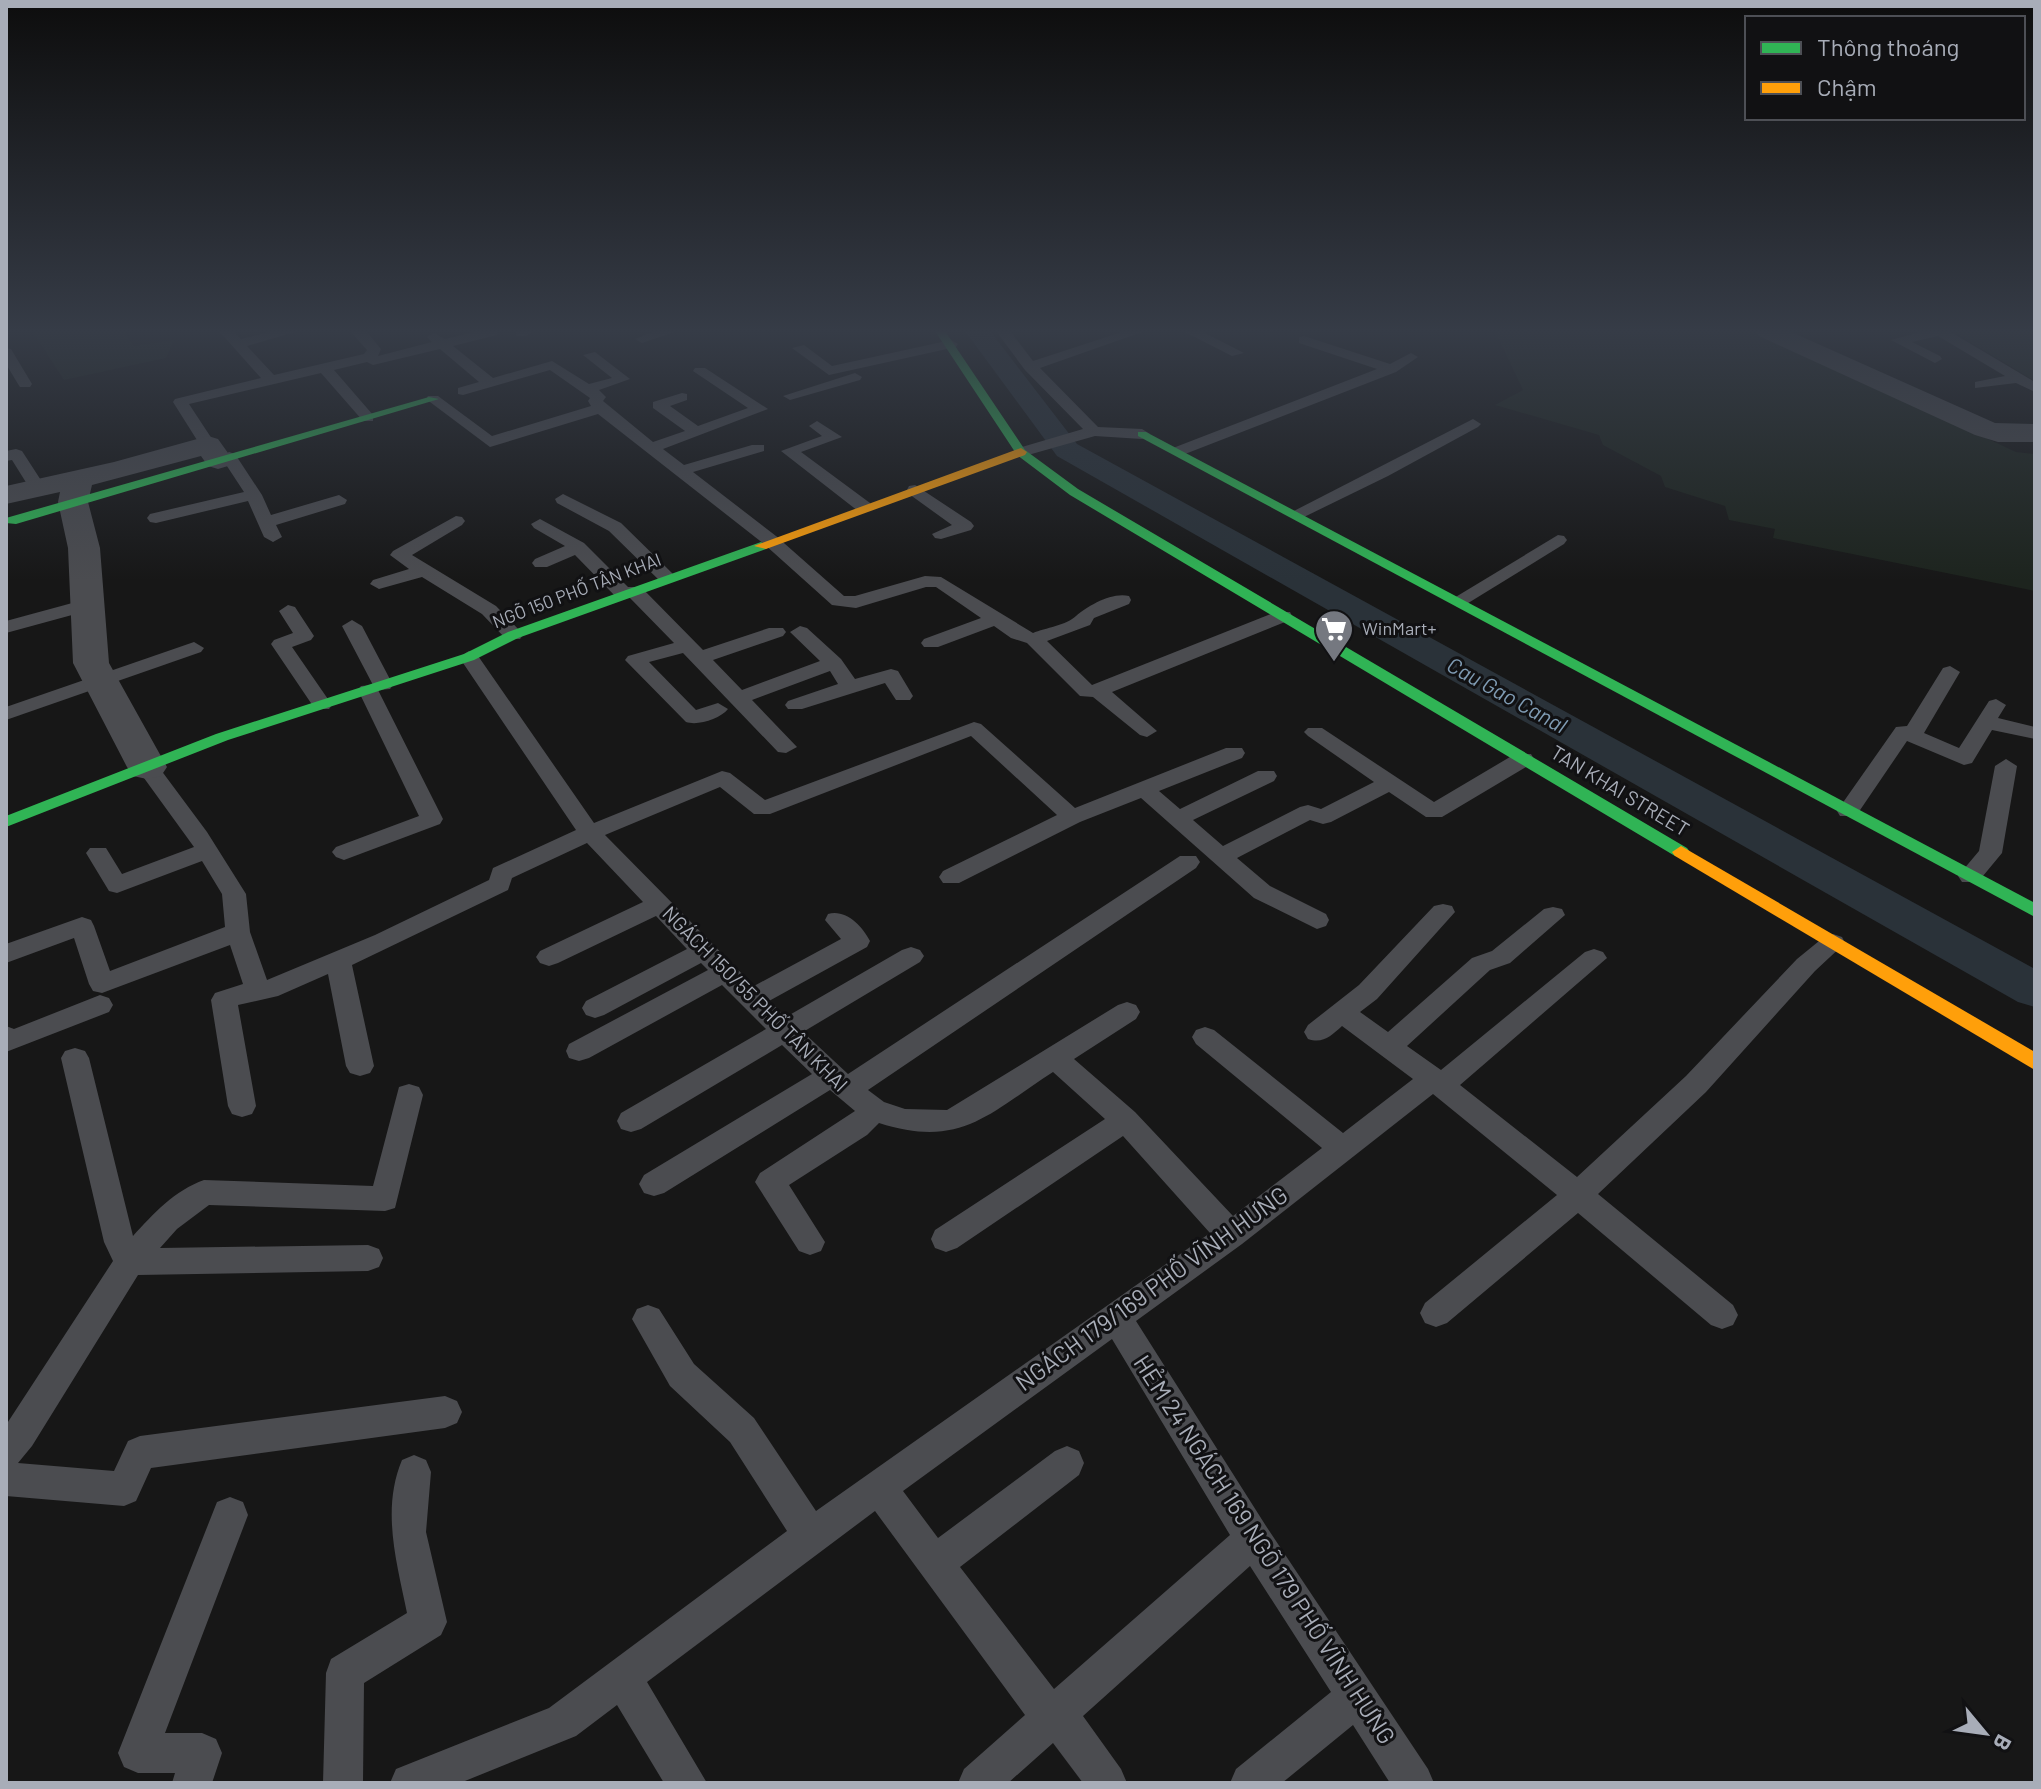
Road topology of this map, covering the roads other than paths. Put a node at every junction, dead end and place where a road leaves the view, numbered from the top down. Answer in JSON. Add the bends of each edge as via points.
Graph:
{"nodes":[{"id":1,"x":189,"y":414,"type":"edge"},
{"id":2,"x":365,"y":414,"type":"edge"},
{"id":3,"x":380,"y":414,"type":"edge"},
{"id":4,"x":454,"y":414,"type":"edge"},
{"id":5,"x":579,"y":414,"type":"edge"},
{"id":6,"x":608,"y":414,"type":"edge"},
{"id":7,"x":672,"y":414,"type":"edge"},
{"id":8,"x":745,"y":414,"type":"edge"},
{"id":9,"x":1003,"y":414,"type":"edge"},
{"id":10,"x":1073,"y":414,"type":"edge"},
{"id":11,"x":1273,"y":414,"type":"edge"},
{"id":12,"x":1953,"y":414,"type":"edge"},
{"id":13,"x":368,"y":418,"type":"junction"},
{"id":14,"x":1473,"y":424,"type":"dead end"},
{"id":15,"x":817,"y":426,"type":"dead end"},
{"id":16,"x":697,"y":432,"type":"junction"},
{"id":17,"x":1090,"y":433,"type":"junction"},
{"id":18,"x":2035,"y":433,"type":"edge"},
{"id":19,"x":1142,"y":434,"type":"joint"},
{"id":20,"x":651,"y":448,"type":"junction"},
{"id":21,"x":758,"y":448,"type":"dead end"},
{"id":22,"x":1030,"y":450,"type":"junction"},
{"id":23,"x":1179,"y":451,"type":"junction"},
{"id":24,"x":218,"y":454,"type":"junction"},
{"id":25,"x":6,"y":456,"type":"edge"},
{"id":26,"x":681,"y":471,"type":"junction"},
{"id":27,"x":38,"y":488,"type":"junction"},
{"id":28,"x":915,"y":490,"type":"junction"},
{"id":29,"x":75,"y":491,"type":"junction"},
{"id":30,"x":254,"y":495,"type":"junction"},
{"id":31,"x":563,"y":499,"type":"dead end"},
{"id":32,"x":339,"y":500,"type":"dead end"},
{"id":33,"x":864,"y":507,"type":"junction"},
{"id":34,"x":9,"y":508,"type":"edge"},
{"id":35,"x":1296,"y":514,"type":"junction"},
{"id":36,"x":156,"y":518,"type":"dead end"},
{"id":37,"x":456,"y":521,"type":"dead end"},
{"id":38,"x":540,"y":524,"type":"dead end"},
{"id":39,"x":941,"y":534,"type":"dead end"},
{"id":40,"x":770,"y":540,"type":"junction"},
{"id":41,"x":1558,"y":540,"type":"dead end"},
{"id":42,"x":578,"y":547,"type":"junction"},
{"id":43,"x":541,"y":563,"type":"dead end"},
{"id":44,"x":425,"y":570,"type":"junction"},
{"id":45,"x":667,"y":578,"type":"junction"},
{"id":46,"x":379,"y":584,"type":"dead end"},
{"id":47,"x":629,"y":592,"type":"junction"},
{"id":48,"x":1122,"y":600,"type":"dead end"},
{"id":49,"x":1458,"y":601,"type":"junction"},
{"id":50,"x":87,"y":605,"type":"junction"},
{"id":51,"x":288,"y":611,"type":"dead end"},
{"id":52,"x":1283,"y":616,"type":"junction"},
{"id":53,"x":995,"y":619,"type":"junction"},
{"id":54,"x":352,"y":626,"type":"dead end"},
{"id":55,"x":6,"y":627,"type":"edge"},
{"id":56,"x":776,"y":632,"type":"dead end"},
{"id":57,"x":800,"y":632,"type":"dead end"},
{"id":58,"x":513,"y":635,"type":"junction"},
{"id":59,"x":1034,"y":639,"type":"junction"},
{"id":60,"x":931,"y":643,"type":"dead end"},
{"id":61,"x":194,"y":648,"type":"dead end"},
{"id":62,"x":693,"y":652,"type":"junction"},
{"id":63,"x":469,"y":657,"type":"junction"},
{"id":64,"x":834,"y":663,"type":"junction"},
{"id":65,"x":1950,"y":672,"type":"dead end"},
{"id":66,"x":101,"y":682,"type":"junction"},
{"id":67,"x":850,"y":687,"type":"junction"},
{"id":68,"x":375,"y":688,"type":"junction"},
{"id":69,"x":1098,"y":691,"type":"junction"},
{"id":70,"x":903,"y":696,"type":"dead end"},
{"id":71,"x":738,"y":698,"type":"junction"},
{"id":72,"x":322,"y":705,"type":"junction"},
{"id":73,"x":795,"y":705,"type":"dead end"},
{"id":74,"x":718,"y":709,"type":"dead end"},
{"id":75,"x":6,"y":714,"type":"edge"},
{"id":76,"x":1147,"y":731,"type":"dead end"},
{"id":77,"x":1315,"y":732,"type":"dead end"},
{"id":78,"x":2035,"y":733,"type":"edge"},
{"id":79,"x":1912,"y":735,"type":"junction"},
{"id":80,"x":786,"y":747,"type":"dead end"},
{"id":81,"x":1234,"y":753,"type":"dead end"},
{"id":82,"x":1523,"y":759,"type":"junction"},
{"id":83,"x":2006,"y":766,"type":"dead end"},
{"id":84,"x":147,"y":767,"type":"junction"},
{"id":85,"x":1266,"y":776,"type":"dead end"},
{"id":86,"x":1389,"y":783,"type":"junction"},
{"id":87,"x":1146,"y":791,"type":"junction"},
{"id":88,"x":1848,"y":811,"type":"junction"},
{"id":89,"x":1072,"y":817,"type":"junction"},
{"id":90,"x":1179,"y":818,"type":"junction"},
{"id":91,"x":6,"y":822,"type":"edge"},
{"id":92,"x":590,"y":833,"type":"junction"},
{"id":93,"x":207,"y":851,"type":"junction"},
{"id":94,"x":344,"y":852,"type":"dead end"},
{"id":95,"x":98,"y":853,"type":"dead end"},
{"id":96,"x":1220,"y":857,"type":"junction"},
{"id":97,"x":1188,"y":862,"type":"dead end"},
{"id":98,"x":1970,"y":876,"type":"junction"},
{"id":99,"x":951,"y":877,"type":"dead end"},
{"id":100,"x":659,"y":904,"type":"junction"},
{"id":101,"x":2035,"y":911,"type":"edge"},
{"id":102,"x":1443,"y":912,"type":"dead end"},
{"id":103,"x":1553,"y":915,"type":"dead end"},
{"id":104,"x":837,"y":920,"type":"dead end"},
{"id":105,"x":1317,"y":920,"type":"dead end"},
{"id":106,"x":238,"y":932,"type":"junction"},
{"id":107,"x":1833,"y":943,"type":"junction"},
{"id":108,"x":704,"y":951,"type":"junction"},
{"id":109,"x":6,"y":954,"type":"edge"},
{"id":110,"x":911,"y":956,"type":"dead end"},
{"id":111,"x":549,"y":957,"type":"dead end"},
{"id":112,"x":1594,"y":958,"type":"dead end"},
{"id":113,"x":338,"y":960,"type":"junction"},
{"id":114,"x":725,"y":972,"type":"junction"},
{"id":115,"x":257,"y":989,"type":"junction"},
{"id":116,"x":751,"y":999,"type":"junction"},
{"id":117,"x":100,"y":1005,"type":"dead end"},
{"id":118,"x":595,"y":1008,"type":"dead end"},
{"id":119,"x":1127,"y":1012,"type":"dead end"},
{"id":120,"x":1343,"y":1013,"type":"junction"},
{"id":121,"x":784,"y":1031,"type":"junction"},
{"id":122,"x":1317,"y":1032,"type":"dead end"},
{"id":123,"x":6,"y":1036,"type":"edge"},
{"id":124,"x":1205,"y":1037,"type":"dead end"},
{"id":125,"x":1389,"y":1046,"type":"junction"},
{"id":126,"x":579,"y":1051,"type":"dead end"},
{"id":127,"x":75,"y":1058,"type":"dead end"},
{"id":128,"x":1055,"y":1058,"type":"junction"},
{"id":129,"x":2035,"y":1062,"type":"edge"},
{"id":130,"x":360,"y":1066,"type":"dead end"},
{"id":131,"x":1437,"y":1082,"type":"junction"},
{"id":132,"x":839,"y":1083,"type":"junction"},
{"id":133,"x":409,"y":1095,"type":"dead end"},
{"id":134,"x":242,"y":1106,"type":"dead end"},
{"id":135,"x":874,"y":1110,"type":"junction"},
{"id":136,"x":1125,"y":1120,"type":"junction"},
{"id":137,"x":631,"y":1121,"type":"dead end"},
{"id":138,"x":1343,"y":1149,"type":"junction"},
{"id":139,"x":654,"y":1184,"type":"dead end"},
{"id":140,"x":1578,"y":1195,"type":"junction"},
{"id":141,"x":1231,"y":1235,"type":"junction"},
{"id":142,"x":946,"y":1239,"type":"dead end"},
{"id":143,"x":810,"y":1242,"type":"dead end"},
{"id":144,"x":368,"y":1258,"type":"dead end"},
{"id":145,"x":129,"y":1262,"type":"junction"},
{"id":146,"x":1436,"y":1313,"type":"dead end"},
{"id":147,"x":1722,"y":1315,"type":"dead end"},
{"id":148,"x":1115,"y":1316,"type":"junction"},
{"id":149,"x":648,"y":1319,"type":"dead end"},
{"id":150,"x":445,"y":1412,"type":"dead end"},
{"id":151,"x":6,"y":1451,"type":"edge"},
{"id":152,"x":1067,"y":1463,"type":"dead end"},
{"id":153,"x":414,"y":1472,"type":"dead end"},
{"id":154,"x":6,"y":1479,"type":"edge"},
{"id":155,"x":879,"y":1487,"type":"junction"},
{"id":156,"x":230,"y":1515,"type":"dead end"},
{"id":157,"x":811,"y":1536,"type":"junction"},
{"id":158,"x":1253,"y":1539,"type":"junction"},
{"id":159,"x":935,"y":1563,"type":"junction"},
{"id":160,"x":622,"y":1677,"type":"junction"},
{"id":161,"x":1358,"y":1695,"type":"junction"},
{"id":162,"x":1053,"y":1715,"type":"junction"},
{"id":163,"x":192,"y":1783,"type":"edge"},
{"id":164,"x":343,"y":1783,"type":"edge"},
{"id":165,"x":410,"y":1783,"type":"edge"},
{"id":166,"x":687,"y":1783,"type":"edge"},
{"id":167,"x":978,"y":1783,"type":"edge"},
{"id":168,"x":1107,"y":1783,"type":"edge"},
{"id":169,"x":1250,"y":1783,"type":"edge"},
{"id":170,"x":1414,"y":1783,"type":"edge"}],
"edges":[{"from":1,"to":24,"type":"lane"},
{"from":2,"to":13,"type":"lane"},
{"from":3,"to":13,"type":"street"},
{"from":4,"to":5,"type":"lane","via":[[490,442]]},
{"from":6,"to":20,"type":"lane"},
{"from":7,"to":16,"type":"lane"},
{"from":8,"to":16,"type":"lane"},
{"from":9,"to":22,"type":"street","name":"TAN KHAI STREET"},
{"from":10,"to":17,"type":"lane"},
{"from":11,"to":23,"type":"lane"},
{"from":12,"to":18,"type":"street","via":[[1985,429]]},
{"from":13,"to":24,"type":"street"},
{"from":14,"to":35,"type":"lane"},
{"from":15,"to":33,"type":"lane","via":[[834,437],[789,451]]},
{"from":16,"to":20,"type":"lane"},
{"from":17,"to":19,"type":"lane"},
{"from":17,"to":22,"type":"lane"},
{"from":19,"to":23,"type":"street"},
{"from":20,"to":26,"type":"lane"},
{"from":21,"to":26,"type":"lane"},
{"from":22,"to":28,"type":"street","name":"NGÕ 150 PHỐ TÂN KHAI"},
{"from":22,"to":52,"type":"street","name":"TAN KHAI STREET","via":[[1074,492]]},
{"from":23,"to":35,"type":"street"},
{"from":24,"to":29,"type":"street"},
{"from":24,"to":30,"type":"lane"},
{"from":25,"to":27,"type":"lane","via":[[16,454]]},
{"from":26,"to":40,"type":"lane"},
{"from":27,"to":29,"type":"street"},
{"from":27,"to":34,"type":"street"},
{"from":28,"to":33,"type":"street","name":"NGÕ 150 PHỐ TÂN KHAI"},
{"from":28,"to":39,"type":"lane","via":[[965,526]]},
{"from":29,"to":34,"type":"street"},
{"from":29,"to":50,"type":"street"},
{"from":30,"to":32,"type":"lane","via":[[270,529]]},
{"from":30,"to":36,"type":"lane"},
{"from":31,"to":45,"type":"lane","via":[[615,527]]},
{"from":33,"to":40,"type":"street","name":"NGÕ 150 PHỐ TÂN KHAI"},
{"from":35,"to":49,"type":"street"},
{"from":37,"to":44,"type":"lane","via":[[399,555]]},
{"from":38,"to":42,"type":"lane"},
{"from":40,"to":45,"type":"street","name":"NGÕ 150 PHỐ TÂN KHAI"},
{"from":40,"to":53,"type":"lane","via":[[839,601],[856,602],[933,580]]},
{"from":41,"to":49,"type":"lane"},
{"from":42,"to":43,"type":"lane"},
{"from":42,"to":47,"type":"lane"},
{"from":44,"to":46,"type":"lane"},
{"from":44,"to":58,"type":"lane","via":[[489,610]]},
{"from":45,"to":47,"type":"street","name":"NGÕ 150 PHỐ TÂN KHAI"},
{"from":47,"to":58,"type":"street","name":"NGÕ 150 PHỐ TÂN KHAI"},
{"from":47,"to":62,"type":"lane"},
{"from":48,"to":59,"type":"lane"},
{"from":49,"to":88,"type":"street"},
{"from":50,"to":55,"type":"lane"},
{"from":50,"to":66,"type":"street","via":[[91,663]]},
{"from":51,"to":72,"type":"lane","via":[[304,636],[281,644]]},
{"from":52,"to":69,"type":"lane"},
{"from":52,"to":82,"type":"street","name":"TAN KHAI STREET"},
{"from":53,"to":59,"type":"lane"},
{"from":53,"to":60,"type":"lane"},
{"from":54,"to":68,"type":"lane"},
{"from":56,"to":62,"type":"lane"},
{"from":57,"to":64,"type":"lane"},
{"from":58,"to":63,"type":"street","name":"NGÕ 150 PHỐ TÂN KHAI"},
{"from":59,"to":69,"type":"lane","via":[[1083,690]]},
{"from":61,"to":66,"type":"lane"},
{"from":62,"to":71,"type":"lane"},
{"from":62,"to":74,"type":"lane","via":[[635,660],[693,718]]},
{"from":63,"to":68,"type":"street","name":"NGÕ 150 PHỐ TÂN KHAI"},
{"from":63,"to":92,"type":"lane","name":"NGÁCH 150/55 PHỐ TÂN KHAI"},
{"from":64,"to":67,"type":"lane"},
{"from":64,"to":71,"type":"lane"},
{"from":65,"to":79,"type":"lane"},
{"from":66,"to":75,"type":"lane"},
{"from":66,"to":84,"type":"street"},
{"from":67,"to":70,"type":"lane","via":[[891,675]]},
{"from":67,"to":73,"type":"lane"},
{"from":68,"to":72,"type":"street","name":"NGÕ 150 PHỐ TÂN KHAI"},
{"from":68,"to":94,"type":"lane","via":[[432,819]]},
{"from":69,"to":76,"type":"lane"},
{"from":71,"to":80,"type":"lane"},
{"from":72,"to":84,"type":"street","name":"NGÕ 150 PHỐ TÂN KHAI"},
{"from":77,"to":86,"type":"lane"},
{"from":78,"to":79,"type":"lane","via":[[1991,713],[1964,758]]},
{"from":79,"to":88,"type":"lane","via":[[1903,731]]},
{"from":81,"to":87,"type":"lane"},
{"from":82,"to":86,"type":"lane","via":[[1434,812]]},
{"from":82,"to":107,"type":"street","name":"TAN KHAI STREET"},
{"from":83,"to":98,"type":"lane","via":[[1990,853]]},
{"from":84,"to":91,"type":"street","name":"NGÕ 150 PHỐ TÂN KHAI"},
{"from":84,"to":93,"type":"lane"},
{"from":85,"to":90,"type":"lane"},
{"from":86,"to":96,"type":"lane","via":[[1323,817],[1308,812]]},
{"from":87,"to":89,"type":"lane"},
{"from":87,"to":90,"type":"lane"},
{"from":88,"to":98,"type":"street"},
{"from":89,"to":92,"type":"lane","via":[[974,728],[762,809],[729,774]]},
{"from":89,"to":99,"type":"lane"},
{"from":90,"to":96,"type":"lane"},
{"from":92,"to":100,"type":"lane","name":"NGÁCH 150/55 PHỐ TÂN KHAI"},
{"from":92,"to":113,"type":"lane","via":[[501,874],[500,884]]},
{"from":93,"to":95,"type":"lane","via":[[117,885]]},
{"from":93,"to":106,"type":"lane","via":[[234,894]]},
{"from":96,"to":105,"type":"lane","via":[[1262,892]]},
{"from":97,"to":132,"type":"lane"},
{"from":98,"to":101,"type":"street"},
{"from":100,"to":108,"type":"lane","name":"NGÁCH 150/55 PHỐ TÂN KHAI"},
{"from":100,"to":111,"type":"lane"},
{"from":102,"to":120,"type":"lane"},
{"from":103,"to":125,"type":"lane","via":[[1501,957],[1481,964]]},
{"from":104,"to":116,"type":"lane","via":[[858,941]]},
{"from":106,"to":109,"type":"lane","via":[[102,984],[82,926]]},
{"from":106,"to":115,"type":"lane"},
{"from":107,"to":129,"type":"street","name":"TAN KHAI STREET"},
{"from":107,"to":140,"type":"lane"},
{"from":108,"to":114,"type":"lane","name":"NGÁCH 150/55 PHỐ TÂN KHAI"},
{"from":108,"to":118,"type":"lane"},
{"from":110,"to":121,"type":"lane"},
{"from":112,"to":131,"type":"lane","name":"NGÁCH 179/169 PHỐ VĨNH HƯNG"},
{"from":113,"to":115,"type":"lane","via":[[269,989]]},
{"from":113,"to":130,"type":"lane"},
{"from":114,"to":116,"type":"lane","name":"NGÁCH 150/55 PHỐ TÂN KHAI"},
{"from":114,"to":126,"type":"lane"},
{"from":115,"to":134,"type":"lane","via":[[224,1000]]},
{"from":116,"to":121,"type":"lane","name":"NGÁCH 150/55 PHỐ TÂN KHAI"},
{"from":117,"to":123,"type":"lane","via":[[8,1042]]},
{"from":119,"to":128,"type":"lane","name":"NGÁCH 150/55 PHỐ TÂN KHAI"},
{"from":120,"to":122,"type":"lane"},
{"from":120,"to":125,"type":"lane"},
{"from":121,"to":132,"type":"lane","name":"NGÁCH 150/55 PHỐ TÂN KHAI"},
{"from":121,"to":137,"type":"lane"},
{"from":124,"to":138,"type":"lane"},
{"from":125,"to":131,"type":"lane"},
{"from":127,"to":145,"type":"lane","via":[[119,1242]]},
{"from":128,"to":135,"type":"lane","name":"NGÁCH 150/55 PHỐ TÂN KHAI","via":[[949,1121],[905,1120]]},
{"from":128,"to":136,"type":"lane"},
{"from":131,"to":138,"type":"lane","name":"NGÁCH 179/169 PHỐ VĨNH HƯNG"},
{"from":131,"to":140,"type":"lane"},
{"from":132,"to":135,"type":"lane","name":"NGÁCH 150/55 PHỐ TÂN KHAI"},
{"from":132,"to":139,"type":"lane"},
{"from":133,"to":145,"type":"lane","via":[[385,1199],[204,1192],[166,1220]]},
{"from":135,"to":143,"type":"lane","via":[[857,1127],[770,1182]]},
{"from":136,"to":141,"type":"lane"},
{"from":136,"to":142,"type":"lane"},
{"from":138,"to":141,"type":"lane","name":"NGÁCH 179/169 PHỐ VĨNH HƯNG"},
{"from":140,"to":146,"type":"lane"},
{"from":140,"to":147,"type":"lane"},
{"from":141,"to":148,"type":"lane","name":"NGÁCH 179/169 PHỐ VĨNH HƯNG"},
{"from":144,"to":145,"type":"lane"},
{"from":145,"to":151,"type":"lane"},
{"from":148,"to":155,"type":"lane","name":"NGÁCH 179/169 PHỐ VĨNH HƯNG"},
{"from":148,"to":158,"type":"lane","name":"HẺM 24 NGÁCH 169 NGÕ 179 PHỐ VĨNH HƯNG"},
{"from":149,"to":157,"type":"lane","via":[[682,1375],[742,1430]]},
{"from":150,"to":154,"type":"lane","via":[[140,1453],[124,1489]]},
{"from":152,"to":159,"type":"lane"},
{"from":153,"to":164,"type":"lane","via":[[408,1532],[428,1622],[345,1673]]},
{"from":155,"to":157,"type":"lane","name":"NGÁCH 179/169 PHỐ VĨNH HƯNG"},
{"from":155,"to":159,"type":"lane"},
{"from":156,"to":163,"type":"lane","via":[[138,1753],[202,1753]]},
{"from":157,"to":160,"type":"lane","name":"NGÁCH 179/169 PHỐ VĨNH HƯNG"},
{"from":158,"to":161,"type":"lane","name":"HẺM 24 NGÁCH 169 NGÕ 179 PHỐ VĨNH HƯNG"},
{"from":158,"to":162,"type":"lane"},
{"from":159,"to":162,"type":"lane","via":[[1031,1694]]},
{"from":160,"to":165,"type":"lane","name":"NGÁCH 179/169 PHỐ VĨNH HƯNG","via":[[562,1722]]},
{"from":160,"to":166,"type":"lane"},
{"from":161,"to":169,"type":"lane"},
{"from":161,"to":170,"type":"lane","name":"HẺM 24 NGÁCH 169 NGÕ 179 PHỐ VĨNH HƯNG"},
{"from":162,"to":167,"type":"lane"},
{"from":162,"to":168,"type":"lane","via":[[1078,1739]]}]}
